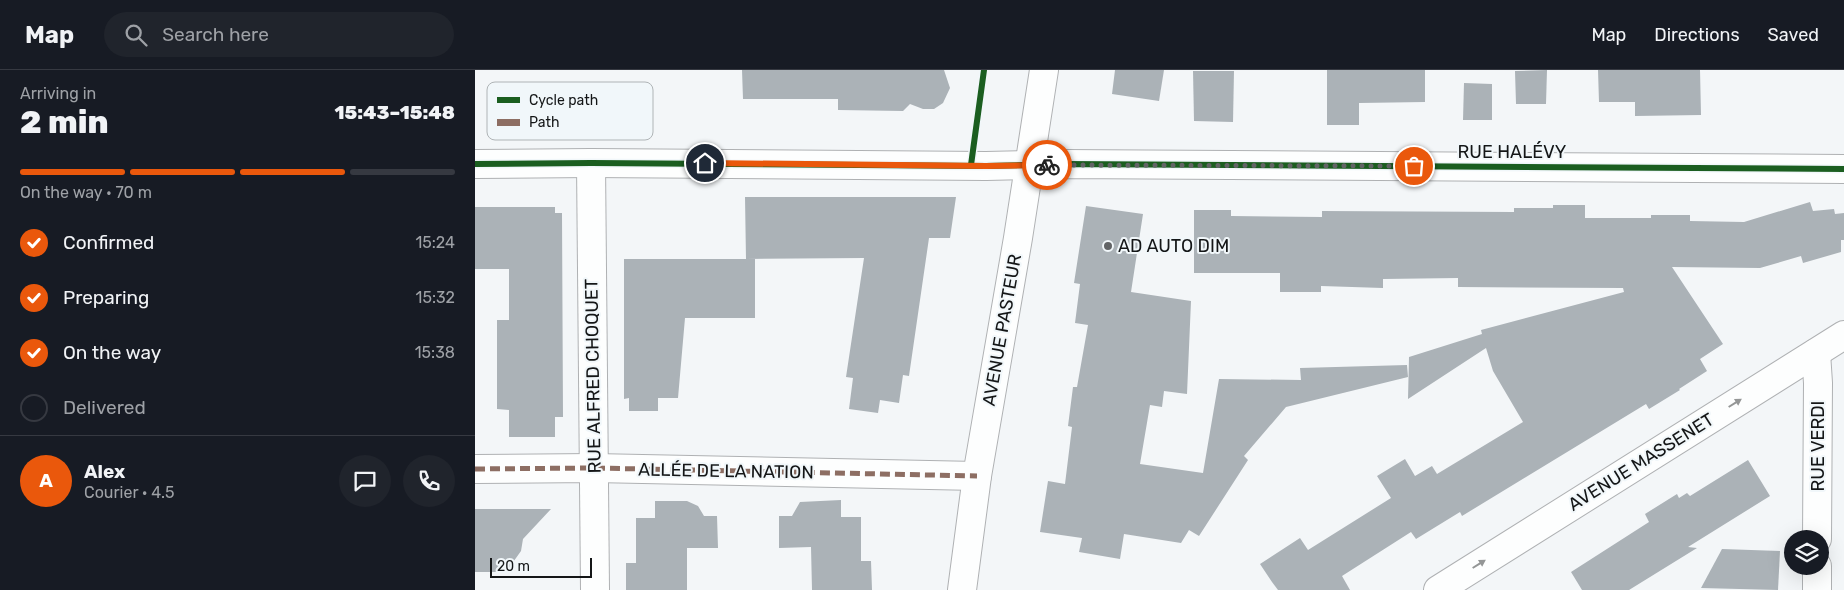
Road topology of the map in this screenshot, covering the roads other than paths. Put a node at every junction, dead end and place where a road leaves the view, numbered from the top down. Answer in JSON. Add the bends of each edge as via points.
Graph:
{"nodes":[{"id":1,"x":1044,"y":70,"type":"edge"},
{"id":2,"x":591,"y":163,"type":"junction"},
{"id":3,"x":475,"y":164,"type":"edge"},
{"id":4,"x":1030,"y":165,"type":"junction"},
{"id":5,"x":1844,"y":169,"type":"edge"},
{"id":6,"x":1844,"y":335,"type":"edge"},
{"id":7,"x":1816,"y":353,"type":"junction"},
{"id":8,"x":475,"y":468,"type":"edge"},
{"id":9,"x":594,"y":468,"type":"junction"},
{"id":10,"x":977,"y":476,"type":"junction"},
{"id":11,"x":1817,"y":530,"type":"edge"},
{"id":12,"x":1817,"y":575,"type":"edge"},
{"id":13,"x":595,"y":590,"type":"edge"},
{"id":14,"x":962,"y":590,"type":"edge"},
{"id":15,"x":1438,"y":590,"type":"edge"},
{"id":16,"x":1817,"y":590,"type":"edge"}],
"edges":[{"from":1,"to":4,"type":"street","name":"AVENUE PASTEUR"},
{"from":2,"to":3,"type":"street","name":"RUE HALÉVY"},
{"from":2,"to":4,"type":"street","name":"RUE HALÉVY"},
{"from":2,"to":9,"type":"street","name":"RUE ALFRED CHOQUET"},
{"from":4,"to":5,"type":"street","name":"RUE HALÉVY"},
{"from":4,"to":10,"type":"street","name":"AVENUE PASTEUR"},
{"from":6,"to":7,"type":"street","name":"AVENUE MASSENET"},
{"from":7,"to":11,"type":"street","name":"RUE VERDI"},
{"from":15,"to":7,"type":"street","name":"AVENUE MASSENET","one_way":true},
{"from":8,"to":9,"type":"street","name":"ALLÉE DE LA NATION"},
{"from":9,"to":10,"type":"street","name":"ALLÉE DE LA NATION"},
{"from":9,"to":13,"type":"street","name":"RUE ALFRED CHOQUET"},
{"from":10,"to":14,"type":"street","name":"AVENUE PASTEUR"},
{"from":12,"to":16,"type":"street"}]}
